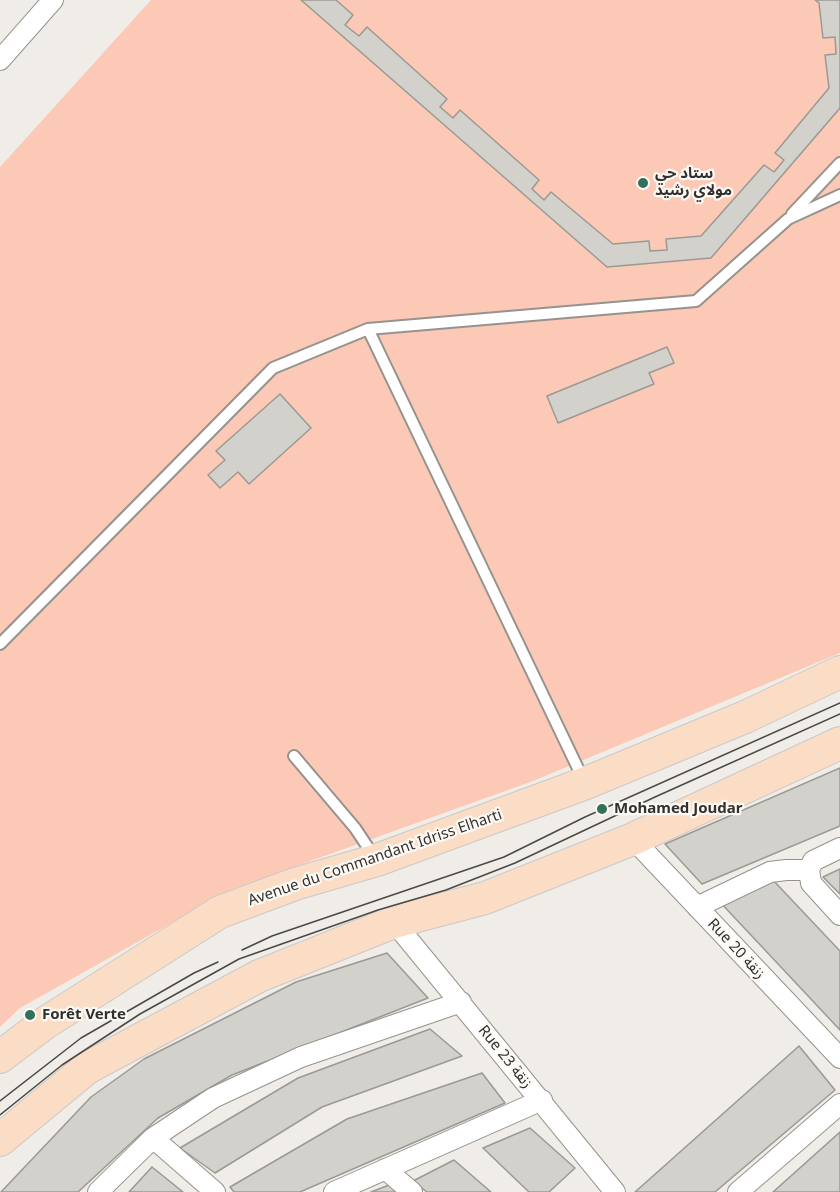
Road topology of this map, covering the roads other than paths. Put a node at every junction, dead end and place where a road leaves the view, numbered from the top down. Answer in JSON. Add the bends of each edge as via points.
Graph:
{"nodes":[{"id":1,"x":53,"y":0,"type":"edge"},
{"id":2,"x":0,"y":60,"type":"edge"},
{"id":3,"x":840,"y":163,"type":"edge"},
{"id":4,"x":840,"y":195,"type":"edge"},
{"id":5,"x":788,"y":219,"type":"junction"},
{"id":6,"x":368,"y":329,"type":"junction"},
{"id":7,"x":0,"y":644,"type":"edge"},
{"id":8,"x":840,"y":672,"type":"edge"},
{"id":9,"x":840,"y":743,"type":"edge"},
{"id":10,"x":294,"y":756,"type":"dead end"},
{"id":11,"x":586,"y":783,"type":"junction"},
{"id":12,"x":633,"y":839,"type":"junction"},
{"id":13,"x":840,"y":848,"type":"edge"},
{"id":14,"x":377,"y":860,"type":"junction"},
{"id":15,"x":809,"y":870,"type":"junction"},
{"id":16,"x":697,"y":907,"type":"junction"},
{"id":17,"x":840,"y":915,"type":"edge"},
{"id":18,"x":394,"y":922,"type":"junction"},
{"id":19,"x":461,"y":1002,"type":"junction"},
{"id":20,"x":0,"y":1057,"type":"edge"},
{"id":21,"x":840,"y":1059,"type":"edge"},
{"id":22,"x":542,"y":1100,"type":"junction"},
{"id":23,"x":840,"y":1104,"type":"edge"},
{"id":24,"x":153,"y":1138,"type":"junction"},
{"id":25,"x":0,"y":1140,"type":"edge"},
{"id":26,"x":385,"y":1169,"type":"junction"},
{"id":27,"x":98,"y":1192,"type":"edge"},
{"id":28,"x":215,"y":1192,"type":"edge"},
{"id":29,"x":334,"y":1192,"type":"edge"},
{"id":30,"x":412,"y":1192,"type":"edge"},
{"id":31,"x":615,"y":1192,"type":"edge"},
{"id":32,"x":738,"y":1192,"type":"edge"}],
"edges":[{"from":1,"to":2,"type":"street"},
{"from":3,"to":5,"type":"lane"},
{"from":4,"to":5,"type":"lane"},
{"from":5,"to":6,"type":"lane","via":[[696,301]]},
{"from":6,"to":7,"type":"lane","via":[[273,368]]},
{"from":6,"to":11,"type":"lane"},
{"from":8,"to":11,"type":"main road","name":"Avenue du Commandant Idriss Elharti","via":[[745,717]]},
{"from":9,"to":12,"type":"main road"},
{"from":10,"to":14,"type":"lane","via":[[356,828]]},
{"from":11,"to":14,"type":"main road","name":"Avenue du Commandant Idriss Elharti"},
{"from":12,"to":16,"type":"street","name":"Rue 20 زنقة"},
{"from":12,"to":18,"type":"main road","via":[[485,898]]},
{"from":13,"to":15,"type":"street","via":[[813,861]]},
{"from":14,"to":20,"type":"main road","name":"Avenue du Commandant Idriss Elharti","via":[[220,912],[45,1023]]},
{"from":15,"to":16,"type":"street","via":[[770,872]]},
{"from":15,"to":17,"type":"street","via":[[811,883]]},
{"from":16,"to":21,"type":"street","name":"Rue 20 زنقة"},
{"from":18,"to":19,"type":"street","name":"Rue 23 زنقة"},
{"from":18,"to":25,"type":"main road","via":[[259,976],[87,1068]]},
{"from":19,"to":22,"type":"street","name":"Rue 23 زنقة"},
{"from":19,"to":24,"type":"street","via":[[302,1057],[213,1098]]},
{"from":22,"to":26,"type":"street"},
{"from":22,"to":31,"type":"street","name":"Rue 23 زنقة"},
{"from":23,"to":32,"type":"street"},
{"from":24,"to":27,"type":"street"},
{"from":24,"to":28,"type":"street"},
{"from":26,"to":29,"type":"street"},
{"from":26,"to":30,"type":"street"}]}
